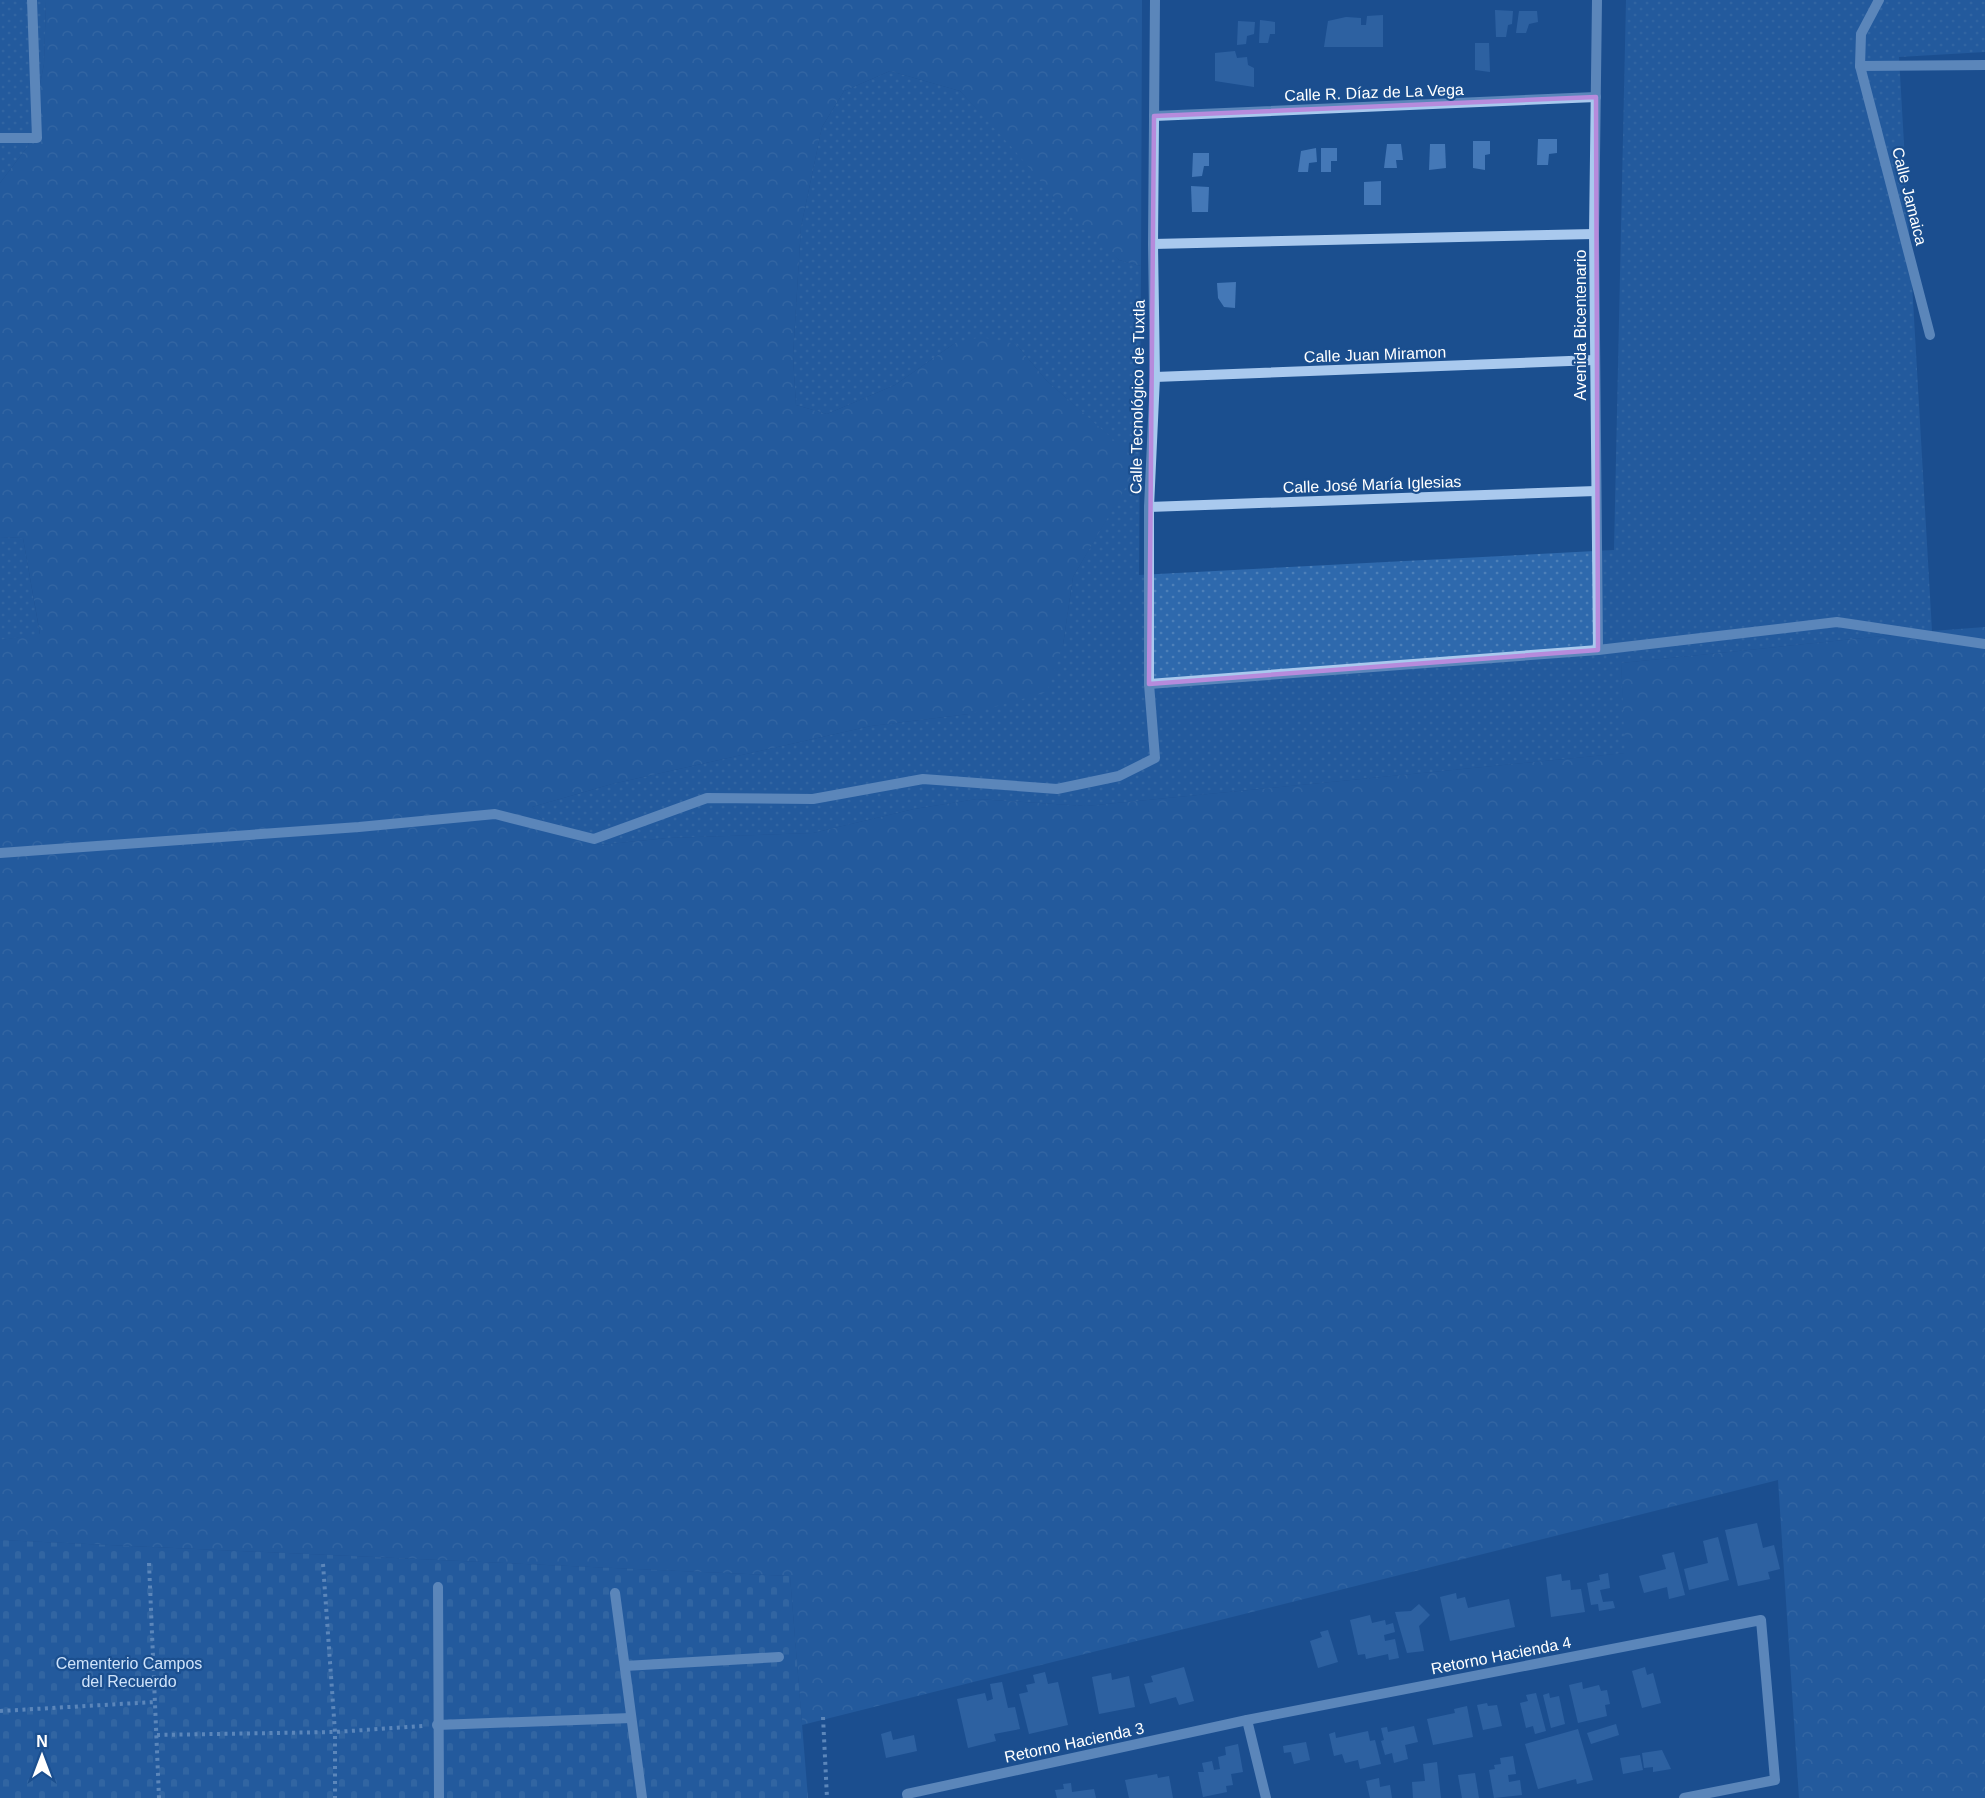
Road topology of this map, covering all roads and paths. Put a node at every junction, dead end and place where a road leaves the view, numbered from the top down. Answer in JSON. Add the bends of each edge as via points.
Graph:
{"nodes":[{"id":1,"x":32,"y":0,"type":"edge"},
{"id":2,"x":1155,"y":0,"type":"edge"},
{"id":3,"x":1597,"y":0,"type":"edge"},
{"id":4,"x":1879,"y":0,"type":"edge"},
{"id":5,"x":1985,"y":65,"type":"edge"},
{"id":6,"x":1860,"y":66,"type":"junction"},
{"id":7,"x":1596,"y":98,"type":"junction"},
{"id":8,"x":1154,"y":116,"type":"junction"},
{"id":9,"x":0,"y":138,"type":"edge"},
{"id":10,"x":1594,"y":234,"type":"junction"},
{"id":11,"x":1153,"y":244,"type":"junction"},
{"id":12,"x":1930,"y":335,"type":"dead end"},
{"id":13,"x":1595,"y":360,"type":"junction"},
{"id":14,"x":1155,"y":377,"type":"junction"},
{"id":15,"x":1596,"y":491,"type":"junction"},
{"id":16,"x":1149,"y":507,"type":"junction"},
{"id":17,"x":1985,"y":644,"type":"edge"},
{"id":18,"x":1598,"y":650,"type":"junction"},
{"id":19,"x":1149,"y":684,"type":"junction"},
{"id":20,"x":0,"y":853,"type":"edge"},
{"id":21,"x":149,"y":1563,"type":"dead end"},
{"id":22,"x":323,"y":1564,"type":"dead end"},
{"id":23,"x":438,"y":1587,"type":"dead end"},
{"id":24,"x":615,"y":1593,"type":"dead end"},
{"id":25,"x":779,"y":1657,"type":"dead end"},
{"id":26,"x":625,"y":1666,"type":"junction"},
{"id":27,"x":155,"y":1702,"type":"junction"},
{"id":28,"x":0,"y":1711,"type":"edge"},
{"id":29,"x":823,"y":1717,"type":"dead end"},
{"id":30,"x":631,"y":1718,"type":"junction"},
{"id":31,"x":1247,"y":1720,"type":"junction"},
{"id":32,"x":437,"y":1725,"type":"junction"},
{"id":33,"x":335,"y":1732,"type":"junction"},
{"id":34,"x":157,"y":1734,"type":"junction"},
{"id":35,"x":908,"y":1796,"type":"edge"},
{"id":36,"x":159,"y":1798,"type":"edge"},
{"id":37,"x":335,"y":1798,"type":"edge"},
{"id":38,"x":439,"y":1798,"type":"edge"},
{"id":39,"x":642,"y":1798,"type":"edge"},
{"id":40,"x":827,"y":1798,"type":"edge"},
{"id":41,"x":1266,"y":1798,"type":"edge"},
{"id":42,"x":1684,"y":1798,"type":"edge"}],
"edges":[{"from":1,"to":9,"type":"street","via":[[37,138]]},
{"from":2,"to":8,"type":"street","name":"Calle Tecnológico de Tuxtla"},
{"from":3,"to":7,"type":"street","name":"Avenida Bicentenario"},
{"from":4,"to":6,"type":"street","name":"Calle Jamaica","via":[[1861,34]]},
{"from":5,"to":6,"type":"street"},
{"from":6,"to":12,"type":"street","name":"Calle Jamaica"},
{"from":7,"to":8,"type":"street","name":"Calle R. Díaz de La Vega"},
{"from":7,"to":10,"type":"street","name":"Avenida Bicentenario"},
{"from":8,"to":11,"type":"street","name":"Calle Tecnológico de Tuxtla"},
{"from":10,"to":11,"type":"street"},
{"from":10,"to":13,"type":"street","name":"Avenida Bicentenario"},
{"from":11,"to":14,"type":"street","name":"Calle Tecnológico de Tuxtla"},
{"from":13,"to":14,"type":"street","name":"Calle Juan Miramon"},
{"from":13,"to":15,"type":"street","name":"Avenida Bicentenario"},
{"from":14,"to":16,"type":"street","name":"Calle Tecnológico de Tuxtla"},
{"from":15,"to":16,"type":"street","name":"Calle José María Iglesias"},
{"from":15,"to":18,"type":"street","name":"Avenida Bicentenario"},
{"from":16,"to":19,"type":"street","name":"Calle Tecnológico de Tuxtla"},
{"from":17,"to":18,"type":"street","via":[[1837,622]]},
{"from":18,"to":19,"type":"street"},
{"from":19,"to":20,"type":"street","name":"Calle Tecnológico de Tuxtla","via":[[1155,758],[1119,776],[1056,789],[923,779],[813,799],[707,798],[594,839],[495,814]]},
{"from":21,"to":27,"type":"path"},
{"from":22,"to":33,"type":"path"},
{"from":23,"to":32,"type":"street"},
{"from":24,"to":26,"type":"street"},
{"from":25,"to":26,"type":"street"},
{"from":26,"to":30,"type":"street"},
{"from":27,"to":28,"type":"path"},
{"from":27,"to":34,"type":"path"},
{"from":29,"to":40,"type":"path"},
{"from":30,"to":32,"type":"street"},
{"from":30,"to":39,"type":"street"},
{"from":31,"to":35,"type":"street","name":"Retorno Hacienda 3"},
{"from":31,"to":41,"type":"street"},
{"from":31,"to":42,"type":"street","name":"Retorno Hacienda 4","via":[[1761,1620],[1775,1780]]},
{"from":32,"to":33,"type":"path"},
{"from":32,"to":38,"type":"street"},
{"from":33,"to":34,"type":"path"},
{"from":33,"to":37,"type":"path"},
{"from":34,"to":36,"type":"path"}]}
